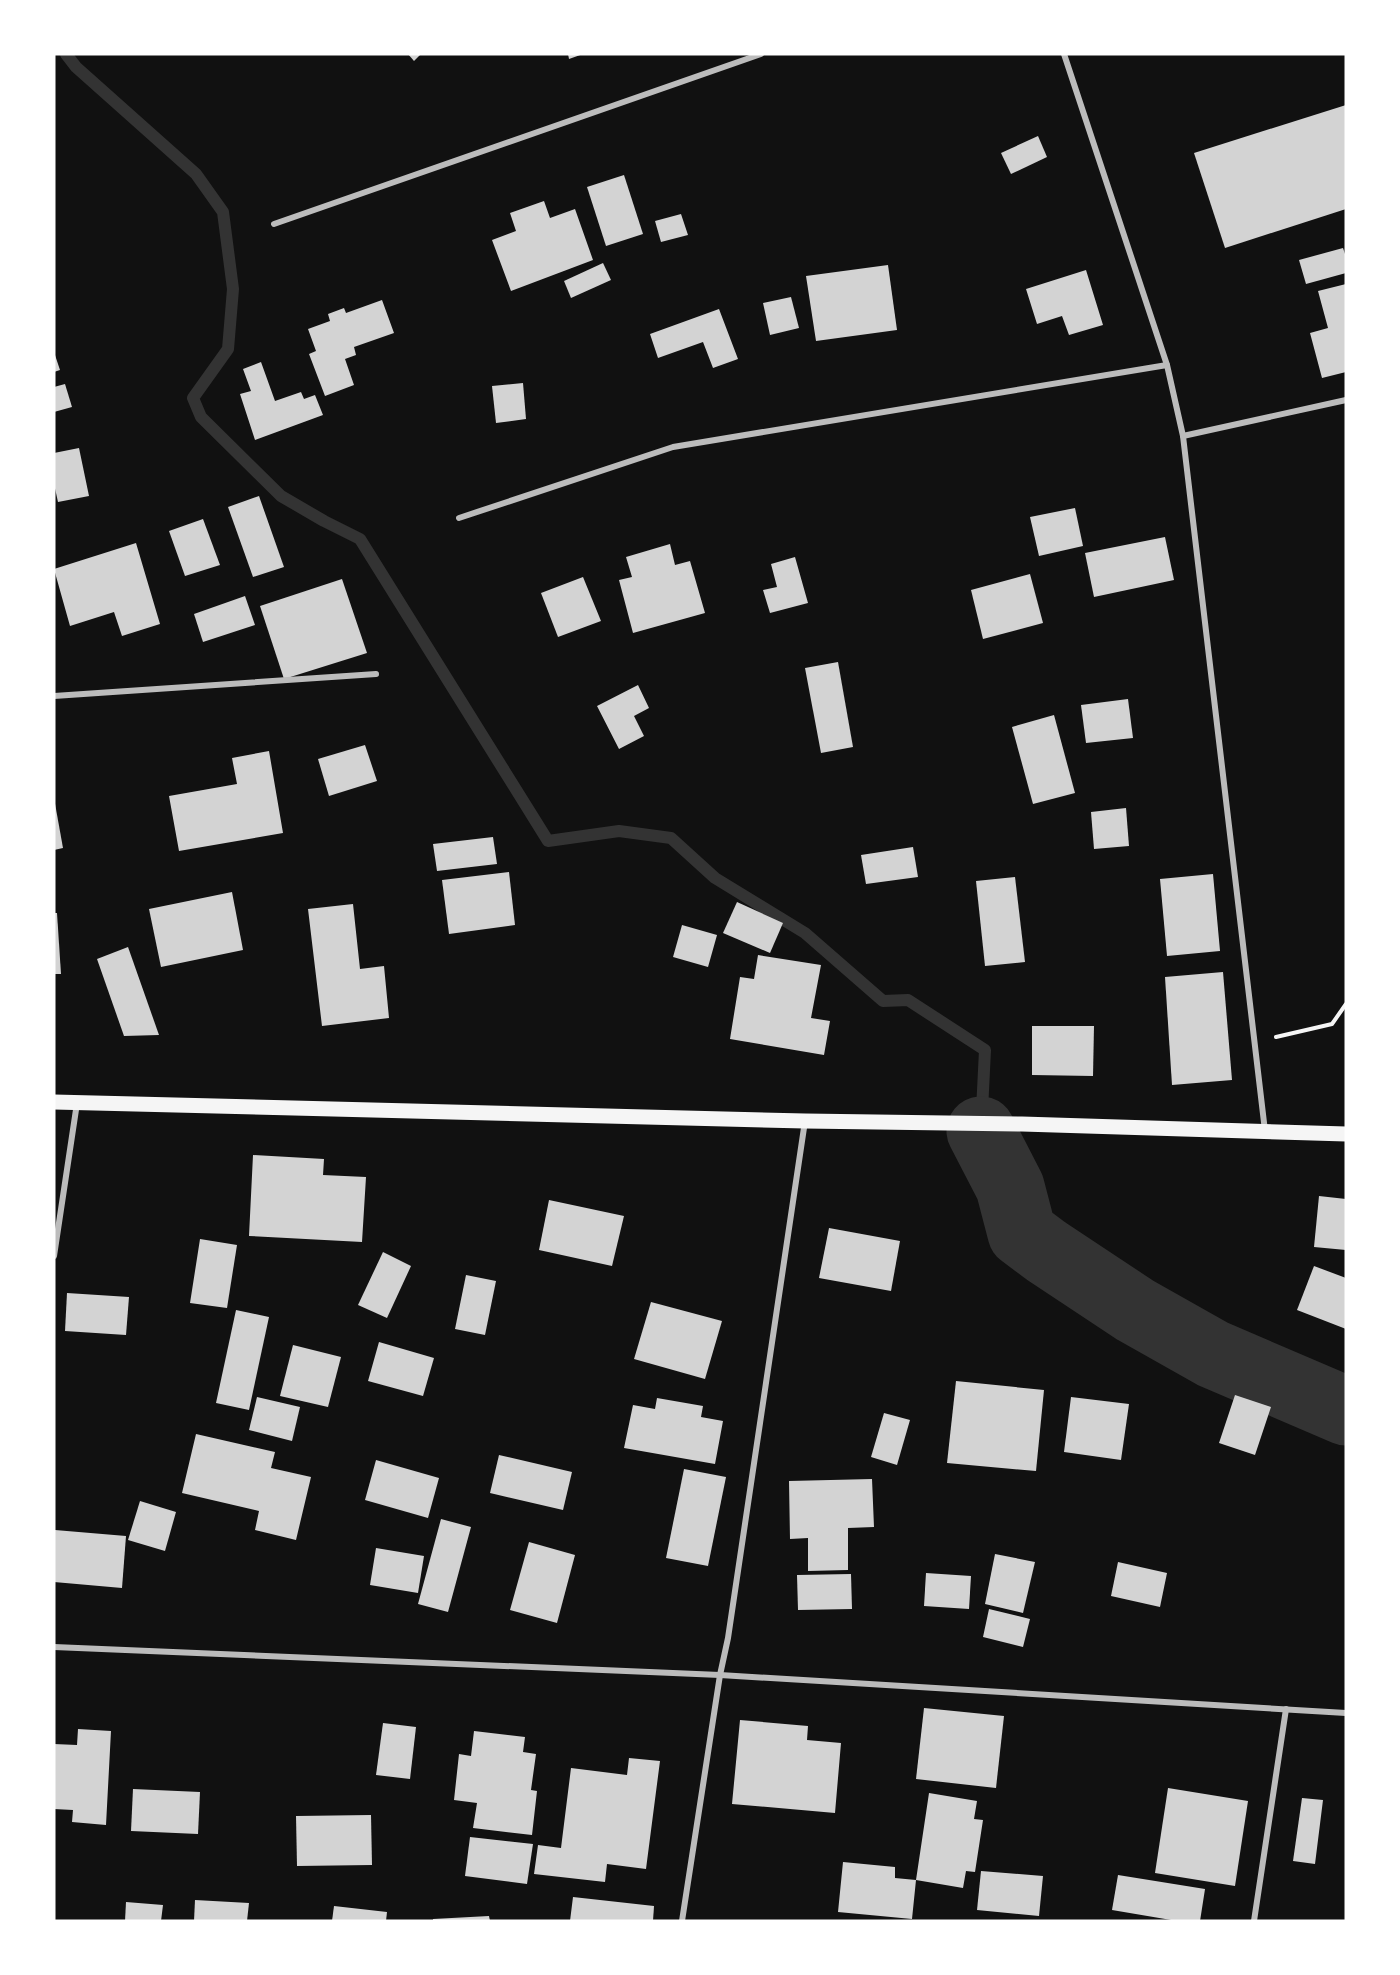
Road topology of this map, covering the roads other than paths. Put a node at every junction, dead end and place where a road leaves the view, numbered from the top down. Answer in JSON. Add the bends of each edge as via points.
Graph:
{"nodes":[{"id":1,"x":761,"y":54,"type":"edge"},
{"id":2,"x":1064,"y":54,"type":"edge"},
{"id":3,"x":274,"y":224,"type":"dead end"},
{"id":4,"x":1167,"y":366,"type":"junction"},
{"id":5,"x":1346,"y":400,"type":"edge"},
{"id":6,"x":1183,"y":436,"type":"junction"},
{"id":7,"x":459,"y":518,"type":"dead end"},
{"id":8,"x":376,"y":674,"type":"dead end"},
{"id":9,"x":54,"y":696,"type":"edge"},
{"id":10,"x":54,"y":1102,"type":"edge"},
{"id":11,"x":77,"y":1103,"type":"junction"},
{"id":12,"x":805,"y":1121,"type":"junction"},
{"id":13,"x":1265,"y":1131,"type":"junction"},
{"id":14,"x":1346,"y":1134,"type":"edge"},
{"id":15,"x":54,"y":1256,"type":"edge"},
{"id":16,"x":54,"y":1647,"type":"edge"},
{"id":17,"x":720,"y":1675,"type":"junction"},
{"id":18,"x":1286,"y":1709,"type":"junction"},
{"id":19,"x":1346,"y":1713,"type":"edge"},
{"id":20,"x":682,"y":1921,"type":"edge"},
{"id":21,"x":1254,"y":1921,"type":"edge"}],
"edges":[{"from":1,"to":3,"type":"street"},
{"from":2,"to":4,"type":"street"},
{"from":4,"to":6,"type":"street"},
{"from":4,"to":7,"type":"street","via":[[674,447]]},
{"from":5,"to":6,"type":"street"},
{"from":6,"to":13,"type":"street"},
{"from":8,"to":9,"type":"street"},
{"from":10,"to":11,"type":"main road"},
{"from":11,"to":12,"type":"main road"},
{"from":11,"to":15,"type":"street"},
{"from":12,"to":13,"type":"main road"},
{"from":12,"to":17,"type":"street"},
{"from":13,"to":14,"type":"main road"},
{"from":16,"to":17,"type":"street"},
{"from":17,"to":18,"type":"street"},
{"from":17,"to":20,"type":"street"},
{"from":18,"to":19,"type":"street"},
{"from":18,"to":21,"type":"street"}]}
